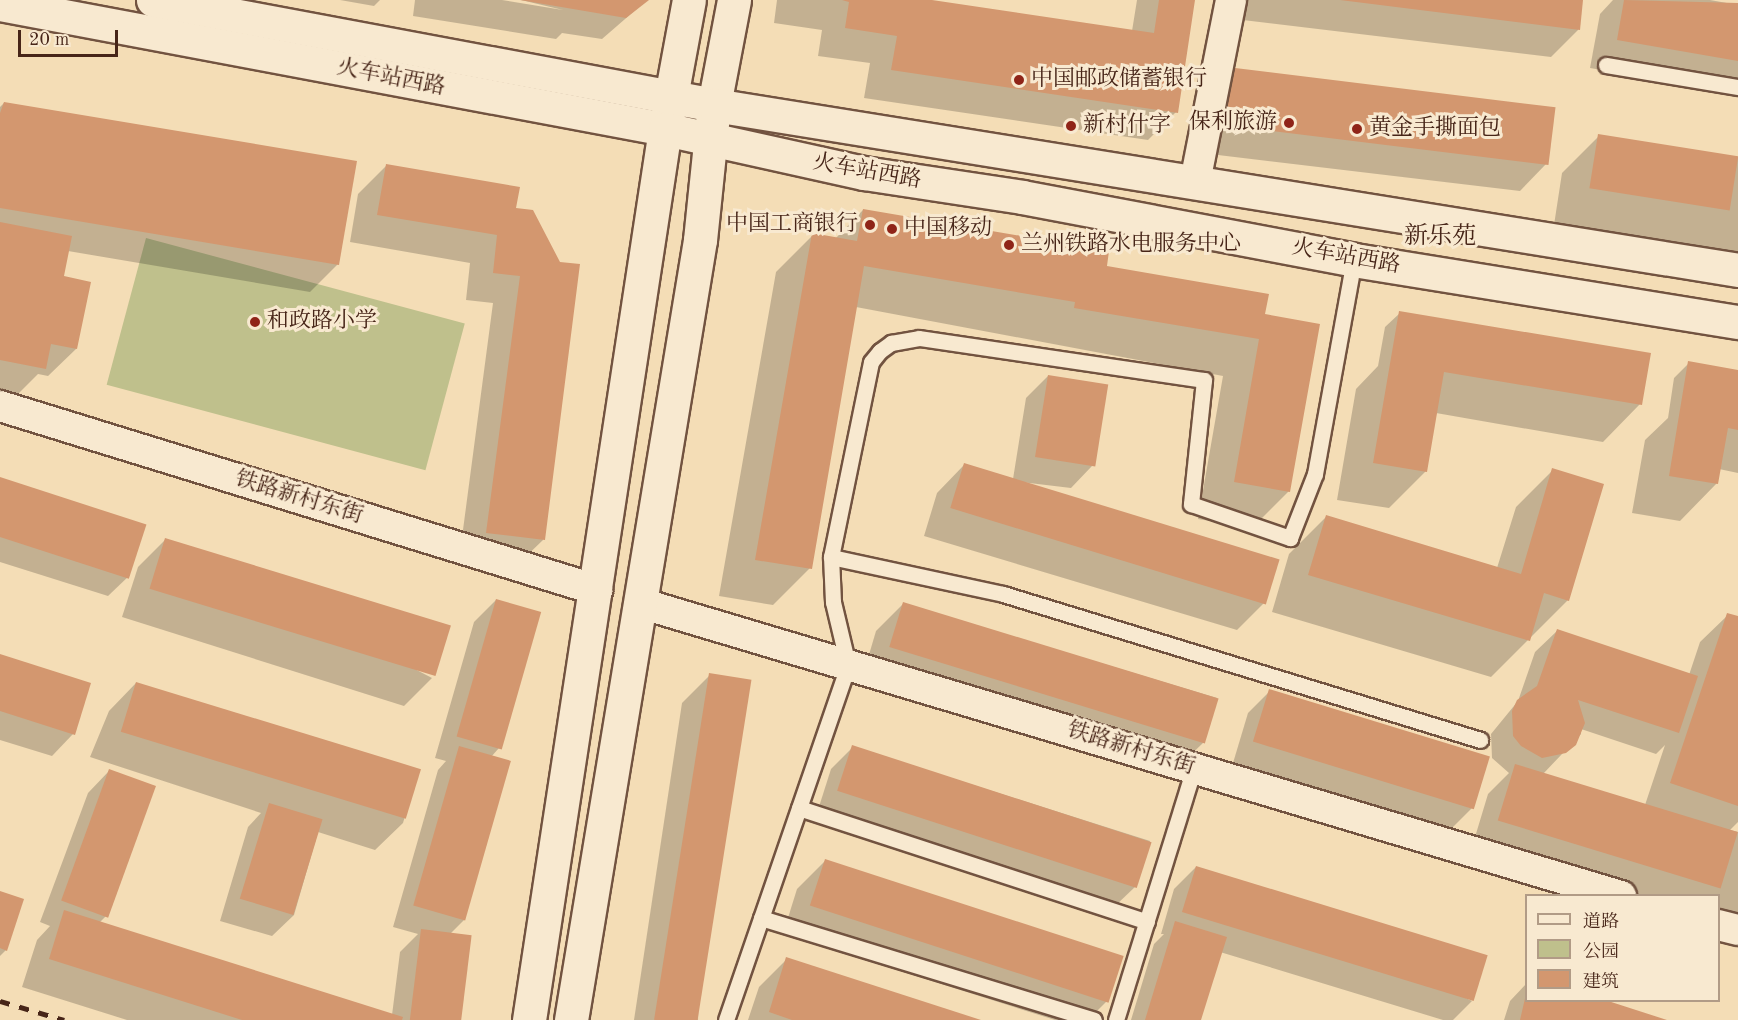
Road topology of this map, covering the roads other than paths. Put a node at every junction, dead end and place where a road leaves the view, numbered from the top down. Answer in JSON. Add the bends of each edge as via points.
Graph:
{"nodes":[{"id":1,"x":153,"y":0,"type":"edge"},
{"id":2,"x":689,"y":0,"type":"edge"},
{"id":3,"x":734,"y":0,"type":"edge"},
{"id":4,"x":1231,"y":0,"type":"edge"},
{"id":5,"x":0,"y":4,"type":"edge"},
{"id":6,"x":1606,"y":65,"type":"dead end"},
{"id":7,"x":1738,"y":87,"type":"edge"},
{"id":8,"x":671,"y":97,"type":"junction"},
{"id":9,"x":714,"y":105,"type":"junction"},
{"id":10,"x":665,"y":129,"type":"junction"},
{"id":11,"x":709,"y":142,"type":"junction"},
{"id":12,"x":1196,"y":182,"type":"junction"},
{"id":13,"x":1354,"y":260,"type":"junction"},
{"id":14,"x":1738,"y":270,"type":"edge"},
{"id":15,"x":1738,"y":322,"type":"edge"},
{"id":16,"x":0,"y":406,"type":"edge"},
{"id":17,"x":831,"y":557,"type":"junction"},
{"id":18,"x":597,"y":590,"type":"junction"},
{"id":19,"x":640,"y":603,"type":"junction"},
{"id":20,"x":848,"y":665,"type":"junction"},
{"id":21,"x":1480,"y":740,"type":"dead end"},
{"id":22,"x":1194,"y":768,"type":"junction"},
{"id":23,"x":799,"y":808,"type":"junction"},
{"id":24,"x":1614,"y":894,"type":"edge"},
{"id":25,"x":761,"y":918,"type":"junction"},
{"id":26,"x":1147,"y":922,"type":"junction"},
{"id":27,"x":1720,"y":925,"type":"edge"},
{"id":28,"x":1738,"y":930,"type":"edge"},
{"id":29,"x":529,"y":1020,"type":"edge"},
{"id":30,"x":571,"y":1020,"type":"edge"},
{"id":31,"x":726,"y":1020,"type":"edge"},
{"id":32,"x":1094,"y":1020,"type":"edge"},
{"id":33,"x":1116,"y":1020,"type":"edge"}],
"edges":[{"from":1,"to":8,"type":"main road","name":"火车站西路"},
{"from":2,"to":8,"type":"main road"},
{"from":3,"to":9,"type":"main road"},
{"from":4,"to":12,"type":"street"},
{"from":5,"to":10,"type":"main road","name":"火车站西路"},
{"from":6,"to":7,"type":"lane"},
{"from":8,"to":9,"type":"main road","name":"火车站西路"},
{"from":8,"to":10,"type":"main road"},
{"from":9,"to":11,"type":"main road"},
{"from":9,"to":12,"type":"main road","name":"火车站西路"},
{"from":10,"to":11,"type":"main road","name":"火车站西路"},
{"from":10,"to":18,"type":"main road"},
{"from":11,"to":13,"type":"main road","name":"火车站西路"},
{"from":11,"to":19,"type":"main road","via":[[700,240]]},
{"from":12,"to":14,"type":"main road","name":"火车站西路"},
{"from":13,"to":15,"type":"main road","name":"火车站西路"},
{"from":13,"to":17,"type":"lane","via":[[1315,474],[1290,538],[1191,504],[1204,380],[905,339],[885,347],[871,362]]},
{"from":16,"to":18,"type":"street","name":"铁路新村东街"},
{"from":17,"to":20,"type":"lane","via":[[833,602]]},
{"from":17,"to":21,"type":"lane","via":[[1003,594]]},
{"from":18,"to":29,"type":"main road"},
{"from":19,"to":20,"type":"street","name":"铁路新村东街"},
{"from":19,"to":30,"type":"main road"},
{"from":20,"to":22,"type":"street","name":"铁路新村东街"},
{"from":20,"to":23,"type":"lane"},
{"from":22,"to":24,"type":"street","name":"铁路新村东街"},
{"from":22,"to":26,"type":"lane"},
{"from":23,"to":25,"type":"lane"},
{"from":23,"to":26,"type":"lane"},
{"from":25,"to":31,"type":"lane"},
{"from":25,"to":32,"type":"lane"},
{"from":26,"to":33,"type":"lane"},
{"from":27,"to":28,"type":"street"}]}
